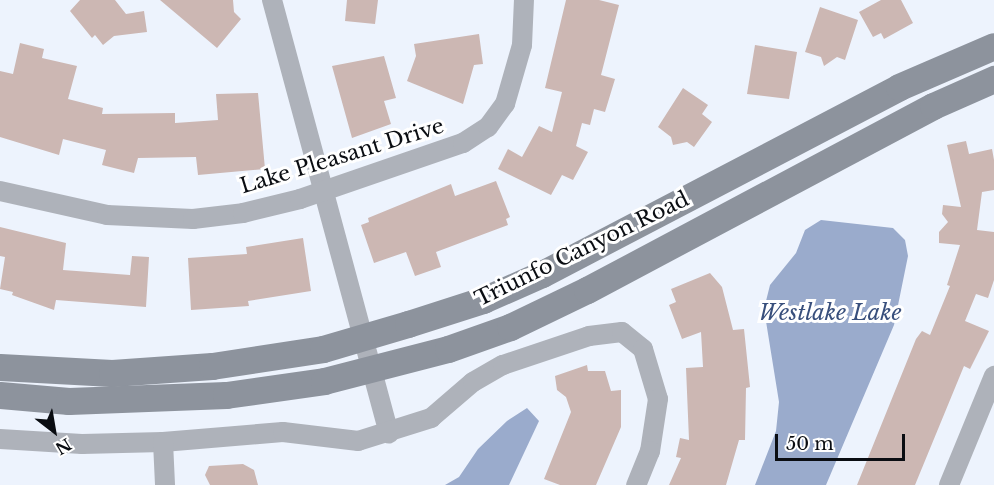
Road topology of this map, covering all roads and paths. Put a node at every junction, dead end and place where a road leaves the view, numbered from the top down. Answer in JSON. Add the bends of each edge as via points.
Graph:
{"nodes":[{"id":1,"x":272,"y":0,"type":"edge"},
{"id":2,"x":524,"y":0,"type":"edge"},
{"id":3,"x":994,"y":46,"type":"edge"},
{"id":4,"x":994,"y":80,"type":"edge"},
{"id":5,"x":0,"y":191,"type":"edge"},
{"id":6,"x":324,"y":191,"type":"junction"},
{"id":7,"x":363,"y":337,"type":"junction"},
{"id":8,"x":0,"y":367,"type":"edge"},
{"id":9,"x":372,"y":370,"type":"junction"},
{"id":10,"x":994,"y":376,"type":"edge"},
{"id":11,"x":0,"y":395,"type":"edge"},
{"id":12,"x":389,"y":433,"type":"junction"},
{"id":13,"x":0,"y":439,"type":"edge"},
{"id":14,"x":163,"y":442,"type":"junction"},
{"id":15,"x":165,"y":485,"type":"edge"},
{"id":16,"x":636,"y":485,"type":"edge"},
{"id":17,"x":949,"y":485,"type":"edge"}],
"edges":[{"from":1,"to":6,"type":"street"},
{"from":2,"to":6,"type":"street","name":"Lake Pleasant Drive","via":[[519,55],[506,104],[488,127],[464,143]]},
{"from":3,"to":7,"type":"street","name":"Triunfo Canyon Road","via":[[899,87],[542,274],[483,300]]},
{"from":4,"to":9,"type":"street","name":"Triunfo Canyon Road","via":[[933,106],[510,327]]},
{"from":5,"to":6,"type":"street","name":"Lake Pleasant Drive","via":[[107,215],[193,219],[243,213]]},
{"from":6,"to":7,"type":"street"},
{"from":7,"to":8,"type":"street","name":"Triunfo Canyon Road","via":[[323,349],[212,366],[112,373]]},
{"from":7,"to":9,"type":"street"},
{"from":9,"to":11,"type":"street","name":"Triunfo Canyon Road","via":[[237,393],[164,400],[69,401]]},
{"from":9,"to":12,"type":"street"},
{"from":10,"to":17,"type":"street"},
{"from":12,"to":14,"type":"street","via":[[347,442],[283,432]]},
{"from":12,"to":16,"type":"street","via":[[430,418],[473,382],[503,365],[589,336],[622,332],[643,349],[658,399],[650,451]]},
{"from":13,"to":14,"type":"street","via":[[82,444]]},
{"from":14,"to":15,"type":"street"}]}
